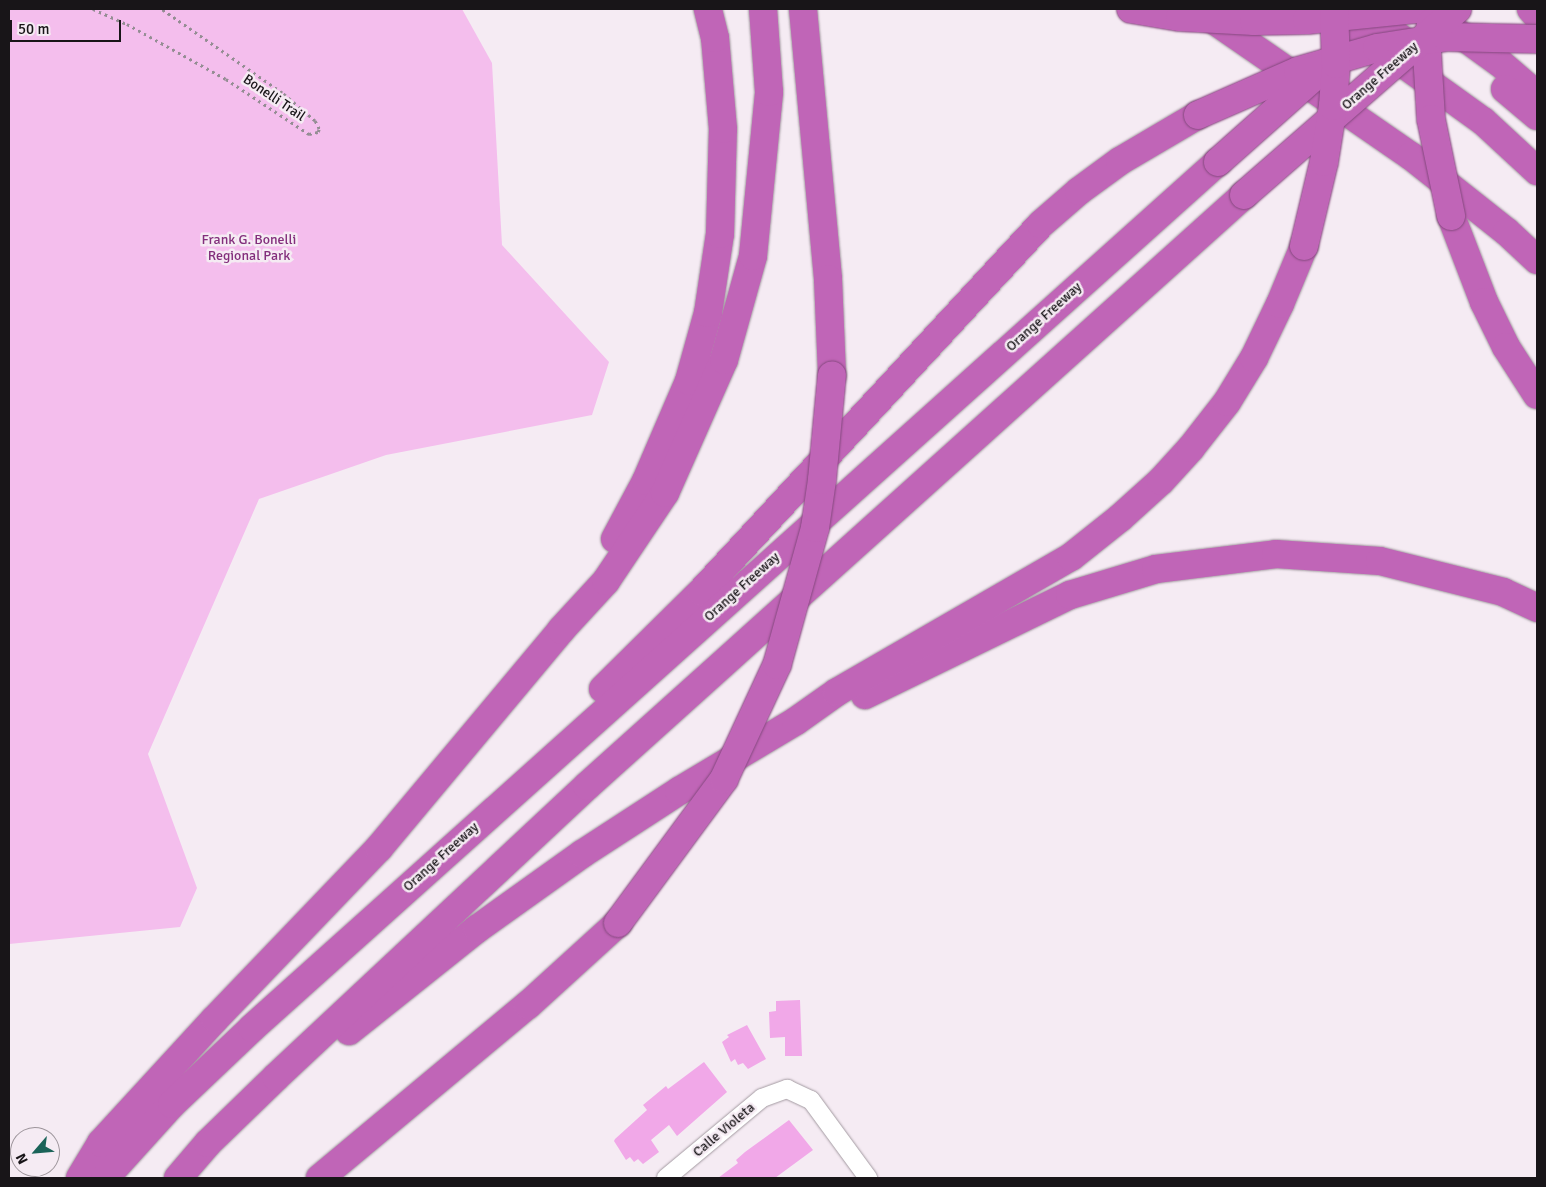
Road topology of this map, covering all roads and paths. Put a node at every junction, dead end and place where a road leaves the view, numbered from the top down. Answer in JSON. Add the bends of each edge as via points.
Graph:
{"nodes":[{"id":1,"x":92,"y":9,"type":"edge"},
{"id":2,"x":161,"y":9,"type":"edge"},
{"id":3,"x":708,"y":9,"type":"edge"},
{"id":4,"x":763,"y":9,"type":"edge"},
{"id":5,"x":802,"y":9,"type":"edge"},
{"id":6,"x":1131,"y":9,"type":"edge"},
{"id":7,"x":1196,"y":9,"type":"edge"},
{"id":8,"x":1327,"y":9,"type":"edge"},
{"id":9,"x":1334,"y":9,"type":"edge"},
{"id":10,"x":1361,"y":9,"type":"edge"},
{"id":11,"x":1392,"y":9,"type":"edge"},
{"id":12,"x":1415,"y":9,"type":"edge"},
{"id":13,"x":1424,"y":9,"type":"edge"},
{"id":14,"x":1433,"y":9,"type":"edge"},
{"id":15,"x":1457,"y":9,"type":"edge"},
{"id":16,"x":1531,"y":9,"type":"edge"},
{"id":17,"x":1537,"y":16,"type":"edge"},
{"id":18,"x":1537,"y":39,"type":"edge"},
{"id":19,"x":1472,"y":44,"type":"junction"},
{"id":20,"x":1537,"y":95,"type":"edge"},
{"id":21,"x":1537,"y":116,"type":"edge"},
{"id":22,"x":1483,"y":121,"type":"junction"},
{"id":23,"x":1537,"y":145,"type":"edge"},
{"id":24,"x":1537,"y":171,"type":"edge"},
{"id":25,"x":1537,"y":192,"type":"edge"},
{"id":26,"x":1537,"y":260,"type":"edge"},
{"id":27,"x":1537,"y":395,"type":"edge"},
{"id":28,"x":1537,"y":608,"type":"edge"},
{"id":29,"x":561,"y":630,"type":"junction"},
{"id":30,"x":796,"y":721,"type":"junction"},
{"id":31,"x":469,"y":832,"type":"junction"},
{"id":32,"x":276,"y":1078,"type":"junction"},
{"id":33,"x":80,"y":1178,"type":"edge"},
{"id":34,"x":105,"y":1178,"type":"edge"},
{"id":35,"x":178,"y":1178,"type":"edge"},
{"id":36,"x":320,"y":1178,"type":"edge"},
{"id":37,"x":666,"y":1178,"type":"edge"},
{"id":38,"x":868,"y":1178,"type":"edge"}],
"edges":[{"from":1,"to":2,"type":"path","name":"Bonelli Trail","via":[[142,32],[226,79],[309,134],[318,132],[315,121],[282,93]]},
{"from":3,"to":29,"type":"highway","via":[[723,129],[720,234],[708,313],[689,381],[646,481],[624,525]]},
{"from":4,"to":29,"type":"highway","via":[[769,92],[753,256],[724,360],[665,493],[606,581]]},
{"from":5,"to":36,"type":"highway","bridge":true,"via":[[828,279],[832,375],[815,528],[777,665],[724,779],[618,923],[528,1005]]},
{"from":6,"to":12,"type":"highway","bridge":true,"via":[[1180,17],[1254,21],[1316,19]]},
{"from":7,"to":26,"type":"highway","via":[[1411,156],[1508,232]]},
{"from":8,"to":22,"type":"highway"},
{"from":9,"to":30,"type":"highway","bridge":true,"via":[[1336,64],[1333,106],[1324,162],[1304,246],[1254,358],[1227,402],[1161,482],[1071,557],[837,692]]},
{"from":10,"to":23,"type":"highway"},
{"from":11,"to":31,"type":"highway","name":"Orange Freeway","bridge":true},
{"from":13,"to":19,"type":"highway"},
{"from":14,"to":27,"type":"highway","bridge":true,"via":[[1427,53],[1431,119],[1451,216],[1484,302],[1506,347]]},
{"from":15,"to":32,"type":"highway","name":"Orange Freeway","bridge":true,"via":[[1244,195],[587,786]]},
{"from":16,"to":17,"type":"highway"},
{"from":18,"to":31,"type":"highway","bridge":true,"via":[[1447,37],[1377,48],[1298,71],[1198,114],[1079,190],[1041,224],[701,592],[605,686]]},
{"from":19,"to":20,"type":"highway"},
{"from":19,"to":21,"type":"highway","via":[[1493,80]]},
{"from":22,"to":24,"type":"highway"},
{"from":22,"to":25,"type":"highway","via":[[1512,170]]},
{"from":28,"to":30,"type":"highway","via":[[1503,592],[1380,561],[1276,554],[1156,569],[1070,595],[849,703]]},
{"from":29,"to":33,"type":"highway","via":[[379,848],[215,1019],[102,1143]]},
{"from":30,"to":32,"type":"highway","via":[[679,790],[582,854],[477,929],[330,1046]]},
{"from":31,"to":34,"type":"highway","name":"Orange Freeway","via":[[172,1104]]},
{"from":32,"to":35,"type":"highway","name":"Orange Freeway","via":[[208,1143]]},
{"from":37,"to":38,"type":"street","name":"Calle Violeta","via":[[762,1098],[787,1089],[811,1100]]}]}
